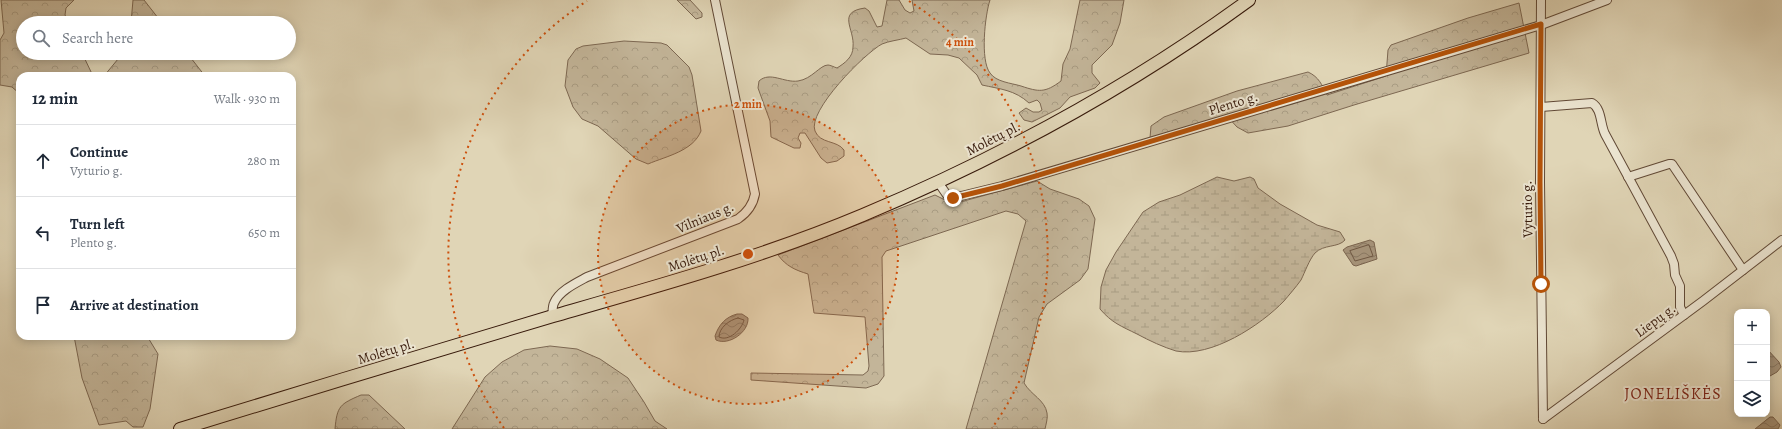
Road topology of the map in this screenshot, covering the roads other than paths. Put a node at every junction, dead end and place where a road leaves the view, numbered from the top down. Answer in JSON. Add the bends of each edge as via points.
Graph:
{"nodes":[{"id":1,"x":715,"y":0,"type":"edge"},
{"id":2,"x":1249,"y":0,"type":"edge"},
{"id":3,"x":1541,"y":0,"type":"edge"},
{"id":4,"x":1607,"y":0,"type":"edge"},
{"id":5,"x":1541,"y":24,"type":"junction"},
{"id":6,"x":1541,"y":107,"type":"junction"},
{"id":7,"x":1628,"y":176,"type":"junction"},
{"id":8,"x":938,"y":182,"type":"junction"},
{"id":9,"x":1782,"y":240,"type":"edge"},
{"id":10,"x":1743,"y":270,"type":"junction"},
{"id":11,"x":1684,"y":315,"type":"junction"},
{"id":12,"x":552,"y":317,"type":"junction"},
{"id":13,"x":1543,"y":419,"type":"joint"},
{"id":14,"x":180,"y":429,"type":"edge"}],
"edges":[{"from":1,"to":12,"type":"street","name":"Vilniaus g.","via":[[755,194],[750,210],[738,219],[587,277],[558,297]]},
{"from":2,"to":8,"type":"highway","name":"Molėtų pl.","via":[[1220,22],[1054,124]]},
{"from":3,"to":5,"type":"street","name":"Vyturio g."},
{"from":4,"to":5,"type":"street"},
{"from":5,"to":6,"type":"street","name":"Vyturio g."},
{"from":5,"to":8,"type":"street","name":"Plento g.","via":[[1002,186],[953,198],[947,195]]},
{"from":6,"to":7,"type":"street","via":[[1592,103],[1596,105],[1602,127]]},
{"from":6,"to":13,"type":"street","name":"Vyturio g."},
{"from":7,"to":10,"type":"street","via":[[1672,164]]},
{"from":7,"to":11,"type":"street","via":[[1671,256],[1680,286],[1680,307]]},
{"from":8,"to":12,"type":"highway","name":"Molėtų pl.","via":[[862,216],[778,248]]},
{"from":9,"to":10,"type":"street","name":"Liepų g."},
{"from":10,"to":11,"type":"street","name":"Liepų g."},
{"from":11,"to":13,"type":"street","name":"Liepų g."},
{"from":12,"to":14,"type":"highway","name":"Molėtų pl."}]}
